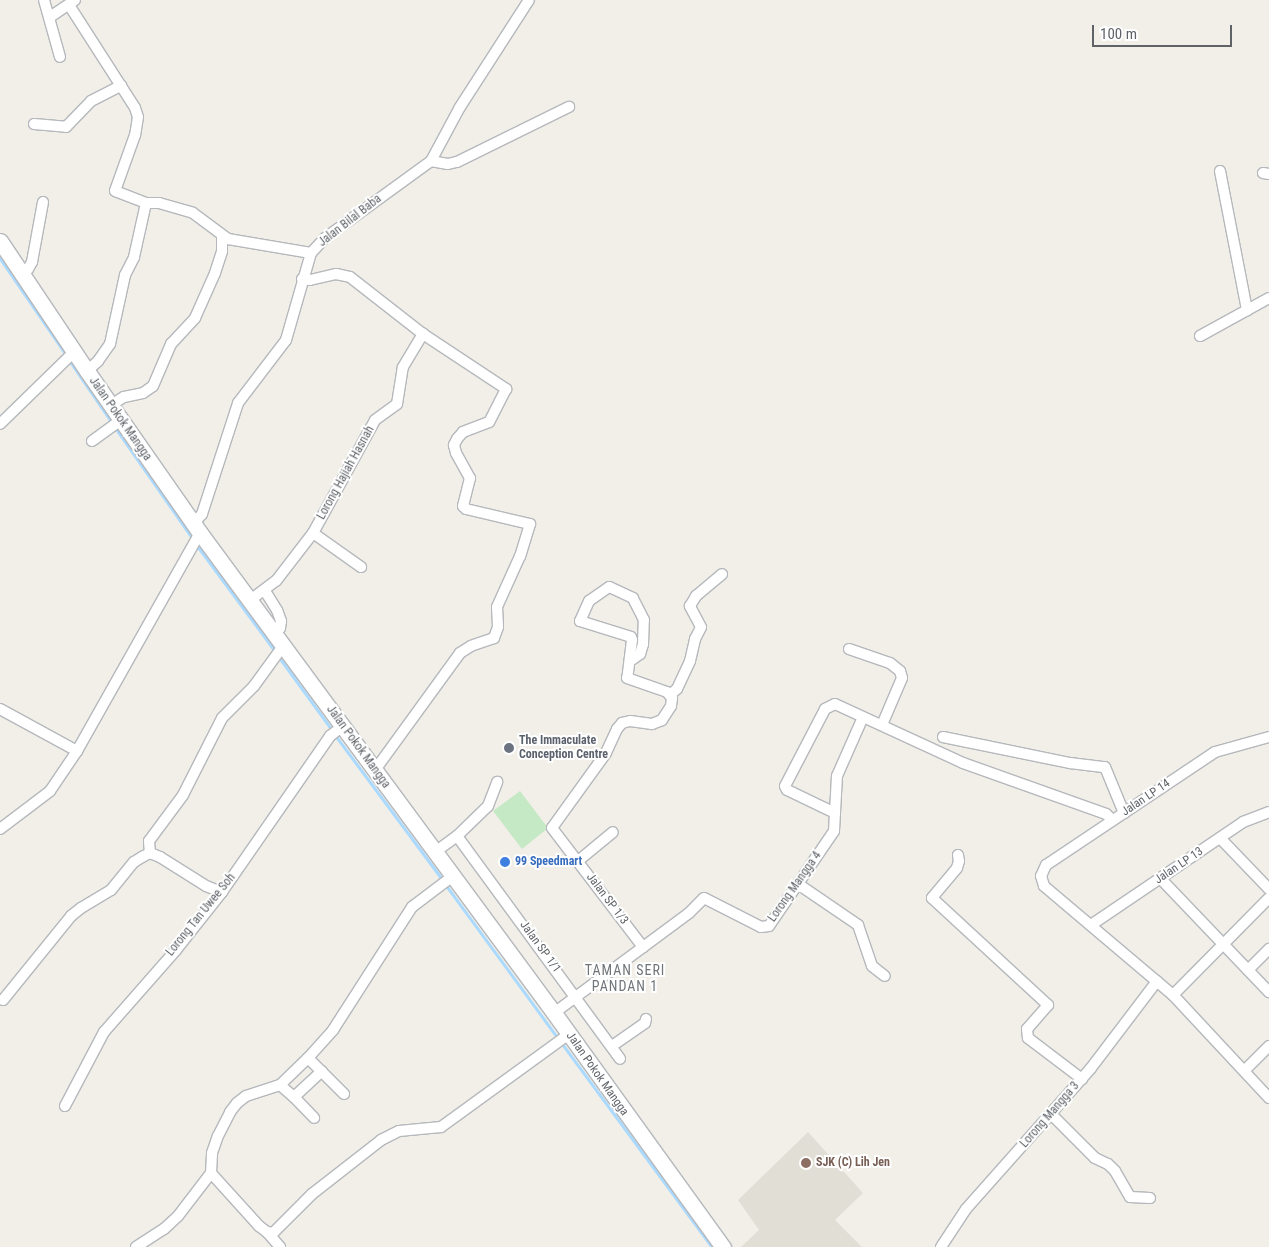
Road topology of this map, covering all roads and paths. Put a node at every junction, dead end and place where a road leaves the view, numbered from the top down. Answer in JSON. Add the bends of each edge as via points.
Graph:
{"nodes":[{"id":1,"x":44,"y":0,"type":"edge"},
{"id":2,"x":529,"y":0,"type":"edge"},
{"id":3,"x":72,"y":2,"type":"edge"},
{"id":4,"x":50,"y":16,"type":"junction"},
{"id":5,"x":60,"y":58,"type":"dead end"},
{"id":6,"x":121,"y":86,"type":"junction"},
{"id":7,"x":569,"y":107,"type":"dead end"},
{"id":8,"x":34,"y":124,"type":"dead end"},
{"id":9,"x":431,"y":161,"type":"junction"},
{"id":10,"x":1220,"y":172,"type":"dead end"},
{"id":11,"x":43,"y":202,"type":"dead end"},
{"id":12,"x":146,"y":203,"type":"junction"},
{"id":13,"x":222,"y":237,"type":"junction"},
{"id":14,"x":0,"y":241,"type":"edge"},
{"id":15,"x":311,"y":253,"type":"junction"},
{"id":16,"x":22,"y":274,"type":"junction"},
{"id":17,"x":302,"y":279,"type":"junction"},
{"id":18,"x":1269,"y":298,"type":"edge"},
{"id":19,"x":1247,"y":310,"type":"junction"},
{"id":20,"x":423,"y":334,"type":"junction"},
{"id":21,"x":1200,"y":336,"type":"dead end"},
{"id":22,"x":69,"y":356,"type":"junction"},
{"id":23,"x":87,"y":371,"type":"junction"},
{"id":24,"x":111,"y":405,"type":"junction"},
{"id":25,"x":0,"y":424,"type":"edge"},
{"id":26,"x":117,"y":424,"type":"junction"},
{"id":27,"x":92,"y":441,"type":"dead end"},
{"id":28,"x":197,"y":532,"type":"junction"},
{"id":29,"x":313,"y":532,"type":"junction"},
{"id":30,"x":360,"y":567,"type":"dead end"},
{"id":31,"x":722,"y":574,"type":"dead end"},
{"id":32,"x":264,"y":591,"type":"junction"},
{"id":33,"x":249,"y":601,"type":"junction"},
{"id":34,"x":278,"y":646,"type":"junction"},
{"id":35,"x":849,"y":649,"type":"dead end"},
{"id":36,"x":630,"y":658,"type":"junction"},
{"id":37,"x":670,"y":695,"type":"junction"},
{"id":38,"x":0,"y":709,"type":"edge"},
{"id":39,"x":864,"y":717,"type":"junction"},
{"id":40,"x":882,"y":725,"type":"junction"},
{"id":41,"x":337,"y":730,"type":"junction"},
{"id":42,"x":943,"y":737,"type":"dead end"},
{"id":43,"x":1269,"y":737,"type":"edge"},
{"id":44,"x":77,"y":751,"type":"junction"},
{"id":45,"x":375,"y":770,"type":"junction"},
{"id":46,"x":497,"y":782,"type":"dead end"},
{"id":47,"x":1269,"y":812,"type":"edge"},
{"id":48,"x":1124,"y":813,"type":"junction"},
{"id":49,"x":835,"y":814,"type":"junction"},
{"id":50,"x":1112,"y":820,"type":"junction"},
{"id":51,"x":0,"y":829,"type":"edge"},
{"id":52,"x":613,"y":832,"type":"dead end"},
{"id":53,"x":457,"y":836,"type":"junction"},
{"id":54,"x":1220,"y":838,"type":"junction"},
{"id":55,"x":435,"y":852,"type":"junction"},
{"id":56,"x":150,"y":853,"type":"junction"},
{"id":57,"x":958,"y":855,"type":"dead end"},
{"id":58,"x":578,"y":861,"type":"junction"},
{"id":59,"x":450,"y":878,"type":"junction"},
{"id":60,"x":1160,"y":878,"type":"junction"},
{"id":61,"x":798,"y":884,"type":"junction"},
{"id":62,"x":1269,"y":889,"type":"edge"},
{"id":63,"x":222,"y":892,"type":"junction"},
{"id":64,"x":1269,"y":898,"type":"edge"},
{"id":65,"x":1091,"y":924,"type":"junction"},
{"id":66,"x":1223,"y":944,"type":"junction"},
{"id":67,"x":643,"y":947,"type":"junction"},
{"id":68,"x":1269,"y":949,"type":"edge"},
{"id":69,"x":1248,"y":970,"type":"junction"},
{"id":70,"x":885,"y":976,"type":"dead end"},
{"id":71,"x":1157,"y":981,"type":"junction"},
{"id":72,"x":1269,"y":992,"type":"edge"},
{"id":73,"x":1173,"y":995,"type":"junction"},
{"id":74,"x":576,"y":997,"type":"junction"},
{"id":75,"x":3,"y":1000,"type":"dead end"},
{"id":76,"x":554,"y":1013,"type":"junction"},
{"id":77,"x":646,"y":1019,"type":"dead end"},
{"id":78,"x":563,"y":1038,"type":"junction"},
{"id":79,"x":612,"y":1046,"type":"junction"},
{"id":80,"x":1269,"y":1046,"type":"edge"},
{"id":81,"x":308,"y":1058,"type":"junction"},
{"id":82,"x":620,"y":1059,"type":"dead end"},
{"id":83,"x":1245,"y":1070,"type":"junction"},
{"id":84,"x":322,"y":1071,"type":"junction"},
{"id":85,"x":1082,"y":1079,"type":"junction"},
{"id":86,"x":280,"y":1085,"type":"junction"},
{"id":87,"x":344,"y":1094,"type":"dead end"},
{"id":88,"x":294,"y":1097,"type":"junction"},
{"id":89,"x":1269,"y":1098,"type":"edge"},
{"id":90,"x":65,"y":1106,"type":"dead end"},
{"id":91,"x":1051,"y":1114,"type":"junction"},
{"id":92,"x":314,"y":1118,"type":"dead end"},
{"id":93,"x":211,"y":1173,"type":"junction"},
{"id":94,"x":1150,"y":1198,"type":"dead end"},
{"id":95,"x":266,"y":1232,"type":"junction"},
{"id":96,"x":136,"y":1247,"type":"edge"},
{"id":97,"x":280,"y":1247,"type":"edge"},
{"id":98,"x":723,"y":1247,"type":"edge"},
{"id":99,"x":941,"y":1247,"type":"edge"}],
"edges":[{"from":1,"to":4,"type":"street"},
{"from":2,"to":9,"type":"street","name":"Jalan Bilal Baba","via":[[460,107]]},
{"from":3,"to":4,"type":"street"},
{"from":3,"to":6,"type":"street"},
{"from":4,"to":5,"type":"street"},
{"from":6,"to":8,"type":"street","via":[[91,101],[66,127]]},
{"from":6,"to":12,"type":"street","via":[[135,108],[138,122],[115,191]]},
{"from":7,"to":9,"type":"street","via":[[457,162]]},
{"from":9,"to":15,"type":"street","name":"Jalan Bilal Baba","via":[[325,238]]},
{"from":10,"to":19,"type":"street"},
{"from":11,"to":16,"type":"street","via":[[32,262]]},
{"from":12,"to":13,"type":"street","via":[[159,203],[193,213]]},
{"from":12,"to":23,"type":"street","via":[[134,257],[125,275],[110,344]]},
{"from":13,"to":15,"type":"street"},
{"from":13,"to":24,"type":"street","via":[[222,251],[215,273],[195,318],[171,344],[153,386]]},
{"from":14,"to":16,"type":"main road","name":"Jalan Pokok Mangga"},
{"from":15,"to":17,"type":"street","name":"Jalan Bilal Baba"},
{"from":16,"to":22,"type":"main road","name":"Jalan Pokok Mangga"},
{"from":17,"to":20,"type":"street","via":[[336,274],[350,277]]},
{"from":17,"to":28,"type":"street","name":"Jalan Bilal Baba","via":[[286,340],[238,403]]},
{"from":18,"to":19,"type":"street"},
{"from":19,"to":21,"type":"street"},
{"from":20,"to":29,"type":"street","name":"Lorong Hajiah Hasnah","via":[[403,367],[397,404],[375,420]]},
{"from":20,"to":45,"type":"street","via":[[506,388],[489,422],[463,432],[454,446],[470,478],[463,506],[530,524],[520,556],[497,607],[498,627],[494,638],[460,653]]},
{"from":22,"to":23,"type":"main road","name":"Jalan Pokok Mangga"},
{"from":22,"to":25,"type":"street"},
{"from":23,"to":24,"type":"main road","name":"Jalan Pokok Mangga"},
{"from":24,"to":26,"type":"main road","name":"Jalan Pokok Mangga"},
{"from":26,"to":27,"type":"street"},
{"from":26,"to":28,"type":"main road","name":"Jalan Pokok Mangga"},
{"from":28,"to":33,"type":"main road","name":"Jalan Pokok Mangga"},
{"from":28,"to":44,"type":"street","name":"Jalan Bilal Baba","via":[[191,550]]},
{"from":29,"to":30,"type":"street"},
{"from":29,"to":32,"type":"street","name":"Lorong Hajiah Hasnah","via":[[276,582]]},
{"from":31,"to":37,"type":"street","via":[[696,596],[690,606],[701,627],[677,689]]},
{"from":32,"to":33,"type":"street","name":"Lorong Hajiah Hasnah"},
{"from":32,"to":34,"type":"street","via":[[281,621]]},
{"from":33,"to":34,"type":"main road","name":"Jalan Pokok Mangga"},
{"from":34,"to":41,"type":"main road","name":"Jalan Pokok Mangga"},
{"from":34,"to":56,"type":"street","via":[[254,686],[222,718],[188,785],[149,841]]},
{"from":35,"to":40,"type":"street","via":[[890,663],[900,671],[902,678]]},
{"from":36,"to":36,"type":"street","via":[[631,637],[580,621],[589,601],[609,587],[633,598],[644,620],[640,654]]},
{"from":36,"to":37,"type":"street","via":[[627,678]]},
{"from":37,"to":58,"type":"street","name":"Jalan SP 1/3","via":[[671,706],[662,720],[652,724],[630,721],[617,728],[606,753],[552,828]]},
{"from":38,"to":44,"type":"street"},
{"from":39,"to":40,"type":"street"},
{"from":39,"to":49,"type":"street","name":"Lorong Mangga 4","via":[[838,776]]},
{"from":39,"to":49,"type":"street","via":[[835,704],[826,709],[786,782],[787,790]]},
{"from":40,"to":50,"type":"street","via":[[963,763],[1106,814]]},
{"from":41,"to":45,"type":"main road","name":"Jalan Pokok Mangga"},
{"from":41,"to":63,"type":"street","name":"Lorong Tan Uwee Soh"},
{"from":42,"to":48,"type":"street","via":[[1105,767]]},
{"from":43,"to":48,"type":"street","name":"Jalan LP 14","via":[[1215,752]]},
{"from":44,"to":51,"type":"street","name":"Jalan Bilal Baba","via":[[50,791]]},
{"from":45,"to":55,"type":"main road","name":"Jalan Pokok Mangga"},
{"from":46,"to":53,"type":"street","via":[[488,806]]},
{"from":47,"to":54,"type":"street","name":"Jalan LP 13","via":[[1243,822]]},
{"from":48,"to":50,"type":"street","name":"Jalan LP 14"},
{"from":49,"to":61,"type":"street","name":"Lorong Mangga 4","via":[[834,832]]},
{"from":50,"to":65,"type":"street","name":"Jalan LP 14","via":[[1043,869],[1042,882]]},
{"from":52,"to":58,"type":"street"},
{"from":53,"to":55,"type":"street"},
{"from":53,"to":74,"type":"street","name":"Jalan SP 1/1"},
{"from":54,"to":60,"type":"street","name":"Jalan LP 13"},
{"from":54,"to":62,"type":"street"},
{"from":55,"to":59,"type":"main road","name":"Jalan Pokok Mangga"},
{"from":56,"to":63,"type":"street"},
{"from":56,"to":75,"type":"street","via":[[134,862],[111,890],[71,916]]},
{"from":57,"to":85,"type":"street","via":[[957,868],[932,898],[1048,1005],[1027,1029],[1028,1038]]},
{"from":58,"to":67,"type":"street","name":"Jalan SP 1/3"},
{"from":59,"to":76,"type":"main road","name":"Jalan Pokok Mangga"},
{"from":59,"to":81,"type":"street","via":[[412,907],[332,1030]]},
{"from":60,"to":65,"type":"street","name":"Jalan LP 13"},
{"from":60,"to":66,"type":"street"},
{"from":61,"to":67,"type":"street","name":"Lorong Mangga 4","via":[[769,926],[765,927],[704,898]]},
{"from":61,"to":70,"type":"street","via":[[858,925],[872,966]]},
{"from":63,"to":90,"type":"street","name":"Lorong Tan Uwee Soh","via":[[104,1032]]},
{"from":64,"to":66,"type":"street"},
{"from":65,"to":71,"type":"street"},
{"from":66,"to":69,"type":"street"},
{"from":66,"to":73,"type":"street"},
{"from":67,"to":74,"type":"street","name":"Lorong Mangga 4"},
{"from":68,"to":69,"type":"street"},
{"from":69,"to":72,"type":"street"},
{"from":71,"to":73,"type":"street"},
{"from":71,"to":85,"type":"street","name":"Lorong Mangga 3"},
{"from":73,"to":83,"type":"street"},
{"from":74,"to":76,"type":"street","name":"Lorong Mangga 4"},
{"from":74,"to":79,"type":"street","name":"Jalan SP 1/1"},
{"from":76,"to":78,"type":"main road","name":"Jalan Pokok Mangga"},
{"from":77,"to":79,"type":"street","via":[[645,1024]]},
{"from":78,"to":95,"type":"street","via":[[441,1127],[399,1131],[381,1140],[312,1194],[273,1233]]},
{"from":78,"to":98,"type":"main road","name":"Jalan Pokok Mangga"},
{"from":79,"to":82,"type":"street","name":"Jalan SP 1/1"},
{"from":80,"to":83,"type":"street"},
{"from":81,"to":84,"type":"street"},
{"from":81,"to":86,"type":"street"},
{"from":83,"to":89,"type":"street"},
{"from":84,"to":87,"type":"street"},
{"from":84,"to":88,"type":"street"},
{"from":85,"to":91,"type":"street","name":"Lorong Mangga 3"},
{"from":86,"to":88,"type":"street"},
{"from":86,"to":93,"type":"street","via":[[246,1096],[230,1112],[212,1153]]},
{"from":88,"to":92,"type":"street"},
{"from":91,"to":94,"type":"street","via":[[1095,1158],[1108,1164],[1130,1198]]},
{"from":91,"to":99,"type":"street","name":"Lorong Mangga 3","via":[[966,1209]]},
{"from":93,"to":95,"type":"street"},
{"from":93,"to":96,"type":"street","via":[[164,1230]]},
{"from":95,"to":97,"type":"street"}]}
